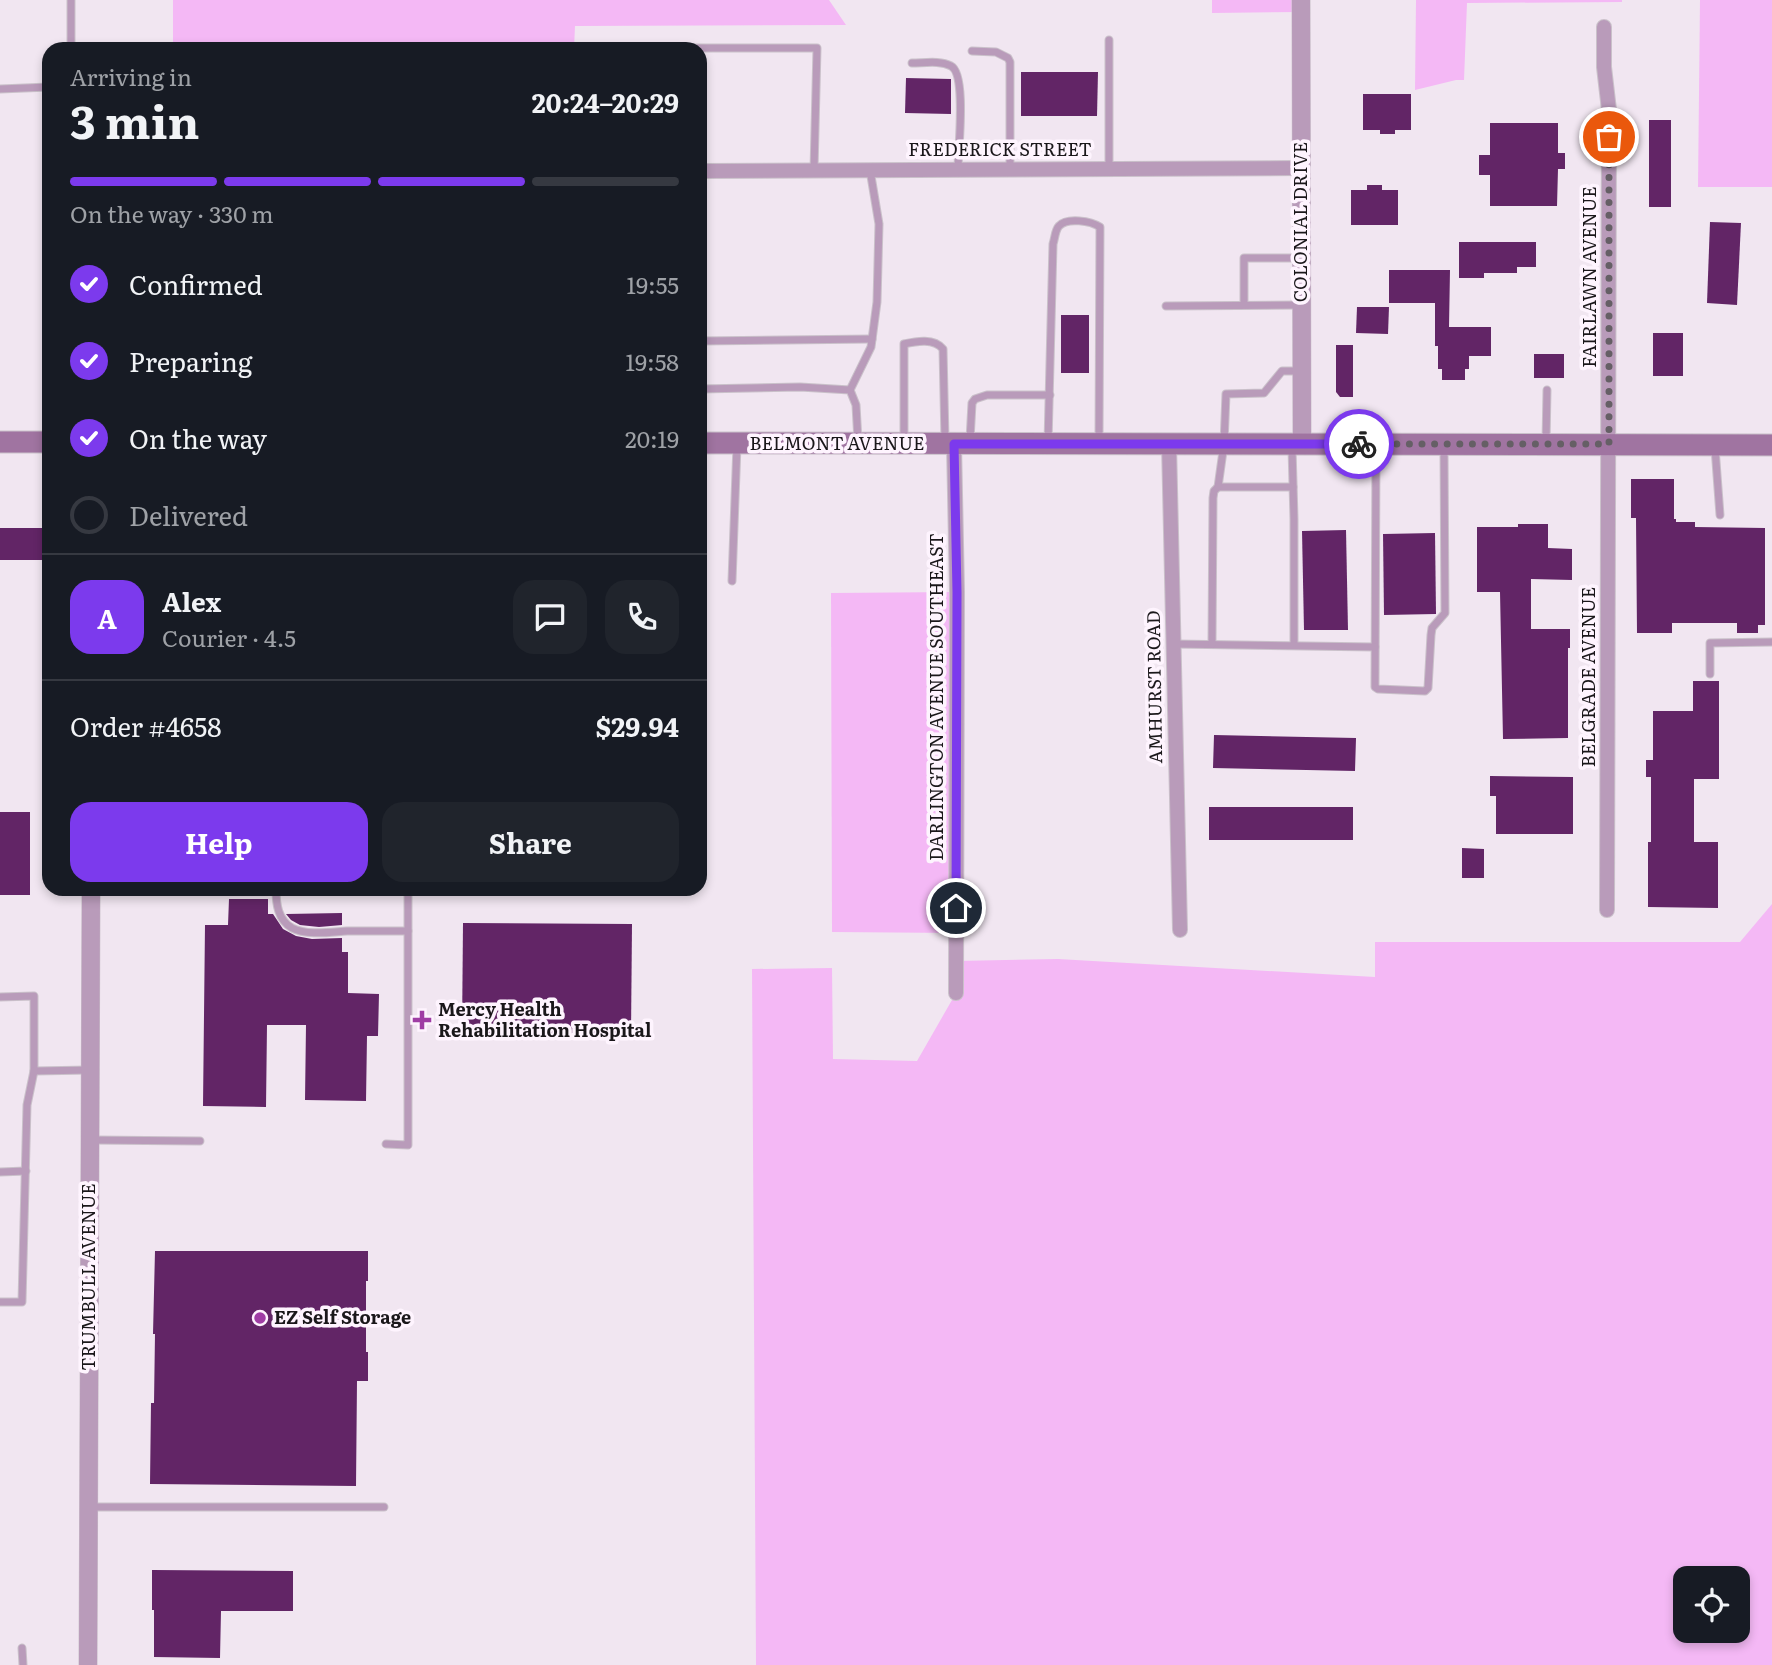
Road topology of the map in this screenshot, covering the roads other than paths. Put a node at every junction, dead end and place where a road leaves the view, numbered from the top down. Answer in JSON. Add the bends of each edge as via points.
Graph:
{"nodes":[{"id":1,"x":71,"y":0,"type":"edge"},
{"id":2,"x":1301,"y":0,"type":"edge"},
{"id":3,"x":1604,"y":27,"type":"dead end"},
{"id":4,"x":1109,"y":40,"type":"dead end"},
{"id":5,"x":71,"y":42,"type":"edge"},
{"id":6,"x":707,"y":48,"type":"edge"},
{"id":7,"x":972,"y":51,"type":"dead end"},
{"id":8,"x":912,"y":63,"type":"dead end"},
{"id":9,"x":42,"y":87,"type":"edge"},
{"id":10,"x":0,"y":89,"type":"edge"},
{"id":11,"x":1300,"y":168,"type":"junction"},
{"id":12,"x":1109,"y":169,"type":"junction"},
{"id":13,"x":814,"y":170,"type":"junction"},
{"id":14,"x":870,"y":170,"type":"junction"},
{"id":15,"x":958,"y":170,"type":"junction"},
{"id":16,"x":1010,"y":170,"type":"junction"},
{"id":17,"x":707,"y":171,"type":"edge"},
{"id":18,"x":1301,"y":258,"type":"junction"},
{"id":19,"x":1244,"y":304,"type":"junction"},
{"id":20,"x":1302,"y":304,"type":"junction"},
{"id":21,"x":1166,"y":306,"type":"dead end"},
{"id":22,"x":872,"y":339,"type":"junction"},
{"id":23,"x":707,"y":341,"type":"edge"},
{"id":24,"x":1302,"y":371,"type":"junction"},
{"id":25,"x":707,"y":389,"type":"edge"},
{"id":26,"x":850,"y":390,"type":"junction"},
{"id":27,"x":1547,"y":390,"type":"dead end"},
{"id":28,"x":1050,"y":396,"type":"junction"},
{"id":29,"x":0,"y":442,"type":"edge"},
{"id":30,"x":42,"y":442,"type":"edge"},
{"id":31,"x":707,"y":443,"type":"edge"},
{"id":32,"x":737,"y":444,"type":"junction"},
{"id":33,"x":858,"y":444,"type":"junction"},
{"id":34,"x":904,"y":444,"type":"junction"},
{"id":35,"x":957,"y":444,"type":"junction"},
{"id":36,"x":1048,"y":444,"type":"junction"},
{"id":37,"x":1099,"y":444,"type":"junction"},
{"id":38,"x":1169,"y":444,"type":"junction"},
{"id":39,"x":1224,"y":444,"type":"junction"},
{"id":40,"x":1296,"y":444,"type":"junction"},
{"id":41,"x":1376,"y":444,"type":"junction"},
{"id":42,"x":1444,"y":444,"type":"junction"},
{"id":43,"x":1545,"y":444,"type":"junction"},
{"id":44,"x":1609,"y":444,"type":"junction"},
{"id":45,"x":1715,"y":444,"type":"junction"},
{"id":46,"x":1772,"y":445,"type":"edge"},
{"id":47,"x":1219,"y":487,"type":"junction"},
{"id":48,"x":1293,"y":487,"type":"junction"},
{"id":49,"x":1720,"y":515,"type":"dead end"},
{"id":50,"x":732,"y":581,"type":"dead end"},
{"id":51,"x":1772,"y":642,"type":"edge"},
{"id":52,"x":1173,"y":644,"type":"junction"},
{"id":53,"x":1212,"y":644,"type":"junction"},
{"id":54,"x":1294,"y":645,"type":"junction"},
{"id":55,"x":1375,"y":647,"type":"junction"},
{"id":56,"x":1710,"y":674,"type":"dead end"},
{"id":57,"x":91,"y":896,"type":"edge"},
{"id":58,"x":276,"y":896,"type":"edge"},
{"id":59,"x":408,"y":896,"type":"edge"},
{"id":60,"x":1607,"y":910,"type":"dead end"},
{"id":61,"x":1180,"y":930,"type":"dead end"},
{"id":62,"x":408,"y":931,"type":"junction"},
{"id":63,"x":956,"y":993,"type":"dead end"},
{"id":64,"x":0,"y":997,"type":"edge"},
{"id":65,"x":34,"y":1070,"type":"junction"},
{"id":66,"x":90,"y":1070,"type":"junction"},
{"id":67,"x":90,"y":1140,"type":"junction"},
{"id":68,"x":200,"y":1141,"type":"dead end"},
{"id":69,"x":386,"y":1144,"type":"dead end"},
{"id":70,"x":26,"y":1171,"type":"junction"},
{"id":71,"x":0,"y":1172,"type":"edge"},
{"id":72,"x":0,"y":1302,"type":"edge"},
{"id":73,"x":88,"y":1507,"type":"junction"},
{"id":74,"x":384,"y":1507,"type":"dead end"},
{"id":75,"x":22,"y":1648,"type":"dead end"},
{"id":76,"x":23,"y":1665,"type":"edge"},
{"id":77,"x":88,"y":1665,"type":"edge"}],
"edges":[{"from":1,"to":5,"type":"lane"},
{"from":2,"to":11,"type":"street","name":"COLONIAL DRIVE"},
{"from":3,"to":44,"type":"street","name":"FAIRLAWN AVENUE","via":[[1609,110]]},
{"from":4,"to":12,"type":"lane"},
{"from":6,"to":13,"type":"lane","via":[[817,48]]},
{"from":7,"to":16,"type":"lane","via":[[996,52],[1010,62]]},
{"from":8,"to":15,"type":"lane","via":[[938,62],[957,72],[961,94]]},
{"from":9,"to":10,"type":"lane"},
{"from":11,"to":12,"type":"street","name":"FREDERICK STREET"},
{"from":11,"to":18,"type":"street","name":"COLONIAL DRIVE"},
{"from":12,"to":16,"type":"street","name":"FREDERICK STREET"},
{"from":13,"to":14,"type":"street","name":"FREDERICK STREET"},
{"from":13,"to":17,"type":"street","name":"FREDERICK STREET"},
{"from":14,"to":15,"type":"street","name":"FREDERICK STREET"},
{"from":14,"to":22,"type":"lane","via":[[879,224]]},
{"from":15,"to":16,"type":"street","name":"FREDERICK STREET"},
{"from":18,"to":19,"type":"lane","via":[[1244,258]]},
{"from":18,"to":20,"type":"street","name":"COLONIAL DRIVE"},
{"from":19,"to":20,"type":"lane"},
{"from":19,"to":21,"type":"lane"},
{"from":20,"to":24,"type":"street","name":"COLONIAL DRIVE"},
{"from":22,"to":23,"type":"lane"},
{"from":22,"to":26,"type":"lane"},
{"from":24,"to":39,"type":"lane","via":[[1282,371],[1264,393],[1226,394]]},
{"from":24,"to":40,"type":"street","name":"COLONIAL DRIVE"},
{"from":25,"to":26,"type":"lane"},
{"from":26,"to":33,"type":"lane","via":[[856,405]]},
{"from":27,"to":43,"type":"lane"},
{"from":28,"to":35,"type":"lane","via":[[975,398]]},
{"from":28,"to":36,"type":"lane"},
{"from":28,"to":37,"type":"lane","via":[[1056,228],[1062,223],[1092,222],[1100,227],[1101,244]]},
{"from":29,"to":30,"type":"main road"},
{"from":31,"to":32,"type":"main road","name":"BELMONT AVENUE"},
{"from":32,"to":33,"type":"main road","name":"BELMONT AVENUE"},
{"from":32,"to":50,"type":"lane"},
{"from":33,"to":34,"type":"main road","name":"BELMONT AVENUE"},
{"from":34,"to":35,"type":"main road","name":"BELMONT AVENUE"},
{"from":34,"to":35,"type":"lane","via":[[904,344],[930,341],[943,349]]},
{"from":35,"to":36,"type":"main road","name":"BELMONT AVENUE"},
{"from":35,"to":63,"type":"street","name":"DARLINGTON AVENUE SOUTHEAST"},
{"from":36,"to":37,"type":"main road","name":"BELMONT AVENUE"},
{"from":37,"to":38,"type":"main road","name":"BELMONT AVENUE"},
{"from":38,"to":39,"type":"main road","name":"BELMONT AVENUE"},
{"from":38,"to":52,"type":"street","name":"AMHURST ROAD"},
{"from":39,"to":40,"type":"main road","name":"BELMONT AVENUE"},
{"from":39,"to":47,"type":"lane"},
{"from":40,"to":41,"type":"main road","name":"BELMONT AVENUE"},
{"from":40,"to":48,"type":"lane"},
{"from":41,"to":42,"type":"main road","name":"BELMONT AVENUE"},
{"from":41,"to":55,"type":"lane"},
{"from":42,"to":43,"type":"main road","name":"BELMONT AVENUE"},
{"from":42,"to":55,"type":"lane","via":[[1445,613],[1432,628],[1428,688],[1375,687]]},
{"from":43,"to":44,"type":"main road","name":"BELMONT AVENUE"},
{"from":44,"to":45,"type":"main road","name":"BELMONT AVENUE"},
{"from":44,"to":60,"type":"street","name":"BELGRADE AVENUE"},
{"from":45,"to":46,"type":"main road","name":"BELMONT AVENUE"},
{"from":45,"to":49,"type":"lane"},
{"from":47,"to":48,"type":"lane"},
{"from":47,"to":53,"type":"lane","via":[[1213,498]]},
{"from":48,"to":54,"type":"lane"},
{"from":51,"to":56,"type":"lane","via":[[1710,643]]},
{"from":52,"to":53,"type":"lane"},
{"from":52,"to":61,"type":"street","name":"AMHURST ROAD"},
{"from":53,"to":54,"type":"lane"},
{"from":54,"to":55,"type":"lane"},
{"from":57,"to":66,"type":"street","name":"TRUMBULL AVENUE"},
{"from":58,"to":62,"type":"lane","via":[[280,917],[295,929]]},
{"from":59,"to":62,"type":"lane"},
{"from":62,"to":69,"type":"lane","via":[[408,1145]]},
{"from":64,"to":65,"type":"lane","via":[[34,996]]},
{"from":65,"to":66,"type":"lane"},
{"from":65,"to":70,"type":"lane","via":[[27,1105]]},
{"from":66,"to":67,"type":"street","name":"TRUMBULL AVENUE"},
{"from":67,"to":68,"type":"lane"},
{"from":67,"to":73,"type":"street","name":"TRUMBULL AVENUE"},
{"from":70,"to":71,"type":"lane"},
{"from":70,"to":72,"type":"lane","via":[[22,1302]]},
{"from":73,"to":74,"type":"lane"},
{"from":73,"to":77,"type":"street","name":"TRUMBULL AVENUE"},
{"from":75,"to":76,"type":"lane"}]}
